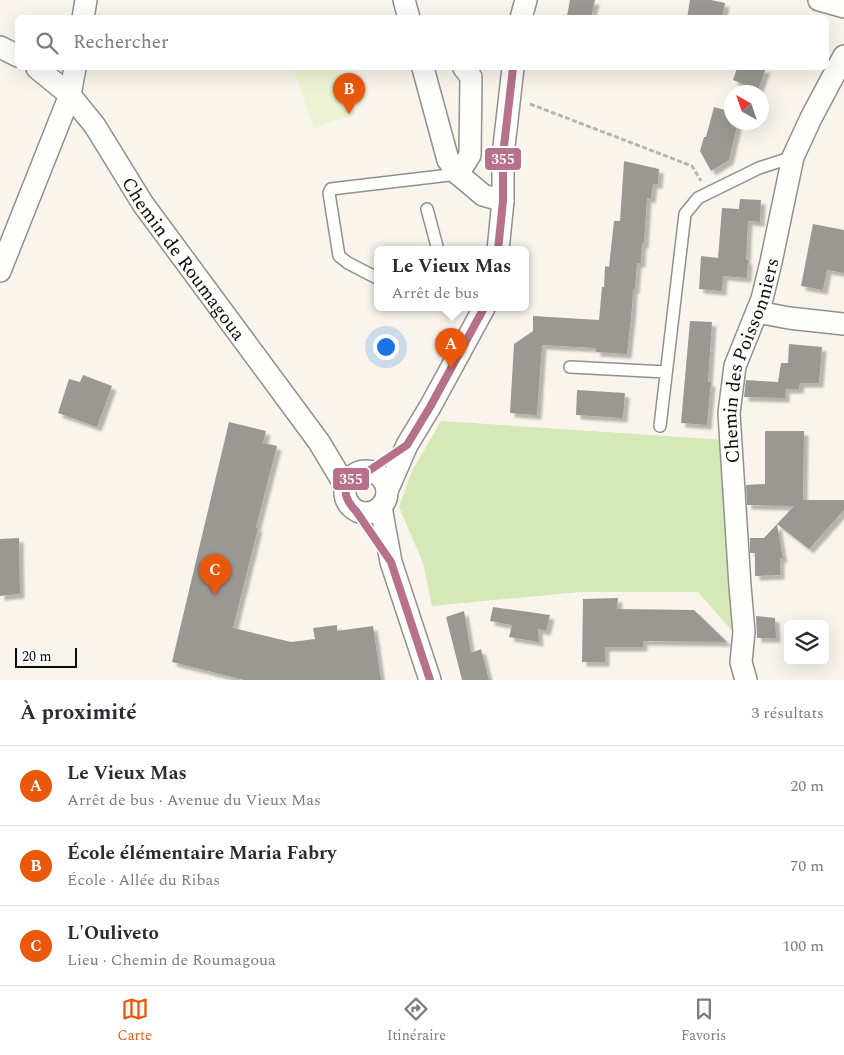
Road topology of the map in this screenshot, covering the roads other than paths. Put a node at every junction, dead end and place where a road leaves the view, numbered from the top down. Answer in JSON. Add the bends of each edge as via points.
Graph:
{"nodes":[{"id":1,"x":86,"y":0,"type":"edge"},
{"id":2,"x":404,"y":0,"type":"edge"},
{"id":3,"x":526,"y":0,"type":"edge"},
{"id":4,"x":819,"y":0,"type":"edge"},
{"id":5,"x":844,"y":7,"type":"edge"},
{"id":6,"x":84,"y":15,"type":"edge"},
{"id":7,"x":408,"y":15,"type":"edge"},
{"id":8,"x":523,"y":15,"type":"edge"},
{"id":9,"x":0,"y":47,"type":"edge"},
{"id":10,"x":15,"y":54,"type":"edge"},
{"id":11,"x":844,"y":56,"type":"edge"},
{"id":12,"x":39,"y":70,"type":"edge"},
{"id":13,"x":75,"y":70,"type":"edge"},
{"id":14,"x":424,"y":70,"type":"edge"},
{"id":15,"x":466,"y":70,"type":"edge"},
{"id":16,"x":513,"y":70,"type":"edge"},
{"id":17,"x":70,"y":95,"type":"junction"},
{"id":18,"x":794,"y":157,"type":"junction"},
{"id":19,"x":458,"y":174,"type":"junction"},
{"id":20,"x":502,"y":201,"type":"junction"},
{"id":21,"x":427,"y":209,"type":"dead end"},
{"id":22,"x":437,"y":246,"type":"edge"},
{"id":23,"x":498,"y":246,"type":"edge"},
{"id":24,"x":0,"y":271,"type":"edge"},
{"id":25,"x":374,"y":276,"type":"edge"},
{"id":26,"x":482,"y":311,"type":"edge"},
{"id":27,"x":757,"y":312,"type":"junction"},
{"id":28,"x":844,"y":324,"type":"edge"},
{"id":29,"x":570,"y":367,"type":"dead end"},
{"id":30,"x":666,"y":372,"type":"junction"},
{"id":31,"x":660,"y":426,"type":"dead end"},
{"id":32,"x":407,"y":445,"type":"junction"},
{"id":33,"x":358,"y":477,"type":"junction"},
{"id":34,"x":384,"y":499,"type":"junction"},
{"id":35,"x":356,"y":511,"type":"junction"},
{"id":36,"x":391,"y":562,"type":"junction"},
{"id":37,"x":430,"y":680,"type":"edge"},
{"id":38,"x":746,"y":680,"type":"edge"}],
"edges":[{"from":1,"to":6,"type":"street"},
{"from":2,"to":7,"type":"street"},
{"from":3,"to":8,"type":"street"},
{"from":4,"to":5,"type":"street"},
{"from":9,"to":10,"type":"street"},
{"from":11,"to":18,"type":"street","name":"Chemin des Poissonniers"},
{"from":12,"to":17,"type":"street","name":"Chemin de Roumagoua"},
{"from":13,"to":17,"type":"street"},
{"from":14,"to":19,"type":"street","via":[[448,160]]},
{"from":15,"to":19,"type":"street","via":[[471,77],[470,155]]},
{"from":16,"to":20,"type":"street","via":[[503,155]]},
{"from":17,"to":24,"type":"street"},
{"from":17,"to":33,"type":"street","name":"Chemin de Roumagoua","via":[[96,126],[143,204],[319,442]]},
{"from":18,"to":27,"type":"street","name":"Chemin des Poissonniers"},
{"from":18,"to":30,"type":"lane","via":[[759,168],[708,192],[698,198],[685,214]]},
{"from":19,"to":20,"type":"street","via":[[483,195]]},
{"from":19,"to":25,"type":"lane","via":[[331,189],[339,256]]},
{"from":20,"to":23,"type":"street"},
{"from":21,"to":22,"type":"lane"},
{"from":26,"to":32,"type":"street"},
{"from":27,"to":28,"type":"street"},
{"from":27,"to":38,"type":"street","name":"Chemin des Poissonniers","via":[[735,366],[729,413],[744,632],[741,662]]},
{"from":29,"to":30,"type":"lane"},
{"from":30,"to":31,"type":"lane"},
{"from":32,"to":33,"type":"street"},
{"from":32,"to":34,"type":"street"},
{"from":33,"to":34,"type":"street","via":[[373,472],[383,479]]},
{"from":33,"to":35,"type":"street","via":[[345,494]]},
{"from":34,"to":35,"type":"street","via":[[376,511]]},
{"from":34,"to":36,"type":"street"},
{"from":35,"to":36,"type":"street"},
{"from":36,"to":37,"type":"street"}]}
